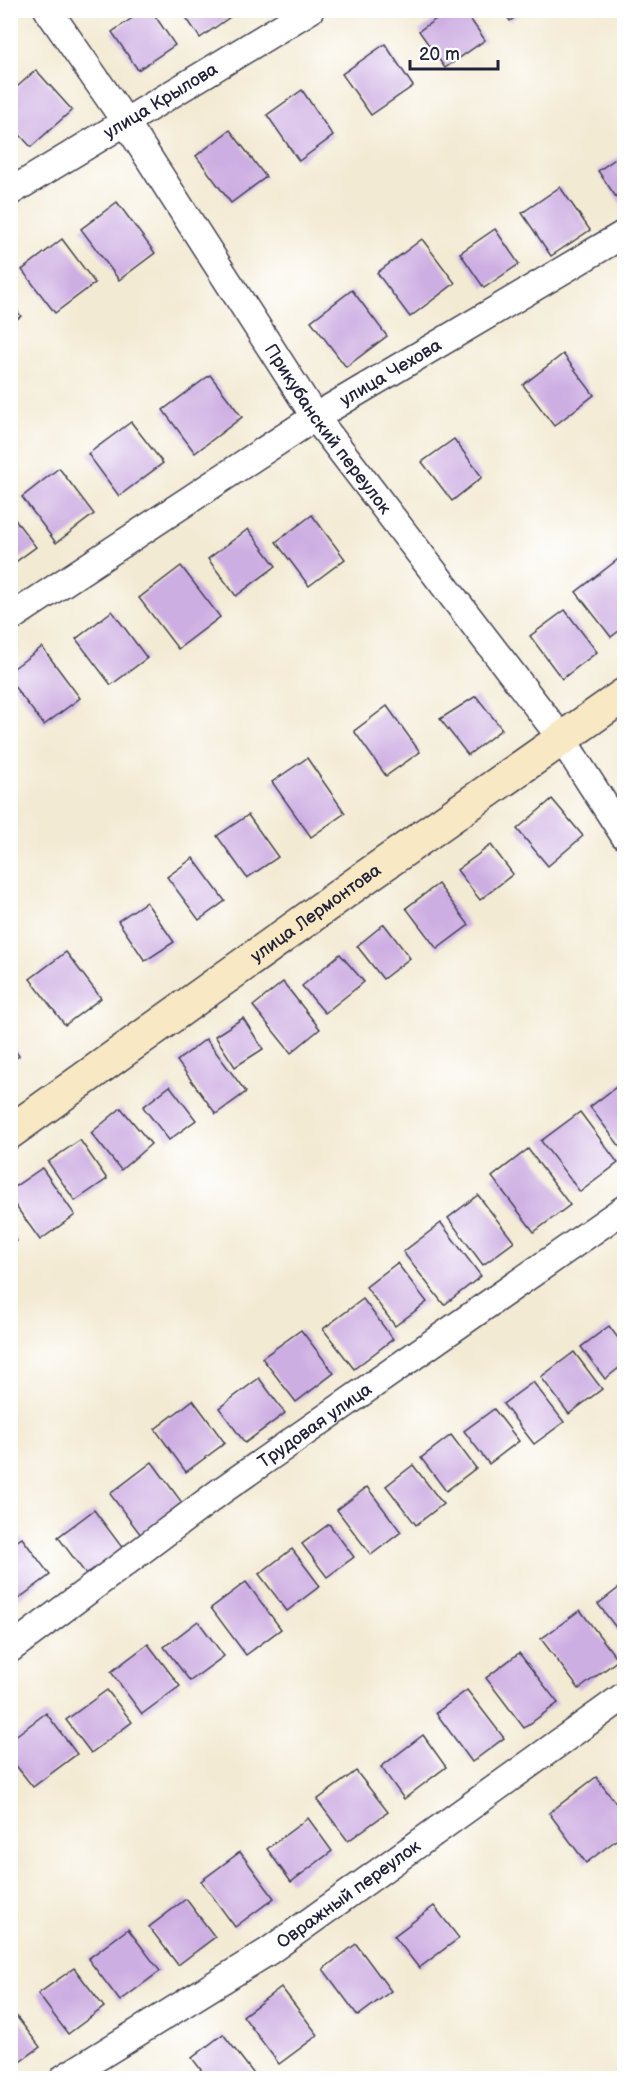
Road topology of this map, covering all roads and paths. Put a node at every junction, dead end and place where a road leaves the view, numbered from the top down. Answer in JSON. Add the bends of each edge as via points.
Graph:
{"nodes":[{"id":1,"x":48,"y":10,"type":"edge"},
{"id":2,"x":310,"y":10,"type":"edge"},
{"id":3,"x":125,"y":121,"type":"junction"},
{"id":4,"x":10,"y":192,"type":"edge"},
{"id":5,"x":624,"y":234,"type":"edge"},
{"id":6,"x":315,"y":417,"type":"junction"},
{"id":7,"x":10,"y":618,"type":"edge"},
{"id":8,"x":624,"y":695,"type":"edge"},
{"id":9,"x":562,"y":739,"type":"junction"},
{"id":10,"x":624,"y":835,"type":"edge"},
{"id":11,"x":10,"y":1132,"type":"edge"},
{"id":12,"x":624,"y":1209,"type":"edge"},
{"id":13,"x":10,"y":1649,"type":"edge"},
{"id":14,"x":624,"y":1696,"type":"edge"},
{"id":15,"x":64,"y":2079,"type":"edge"}],
"edges":[{"from":1,"to":3,"type":"street","name":"Прикубанский переулок"},
{"from":2,"to":3,"type":"street","name":"улица Крылова"},
{"from":3,"to":4,"type":"street","name":"улица Крылова"},
{"from":3,"to":6,"type":"street","name":"Прикубанский переулок"},
{"from":5,"to":6,"type":"street","name":"улица Чехова"},
{"from":6,"to":7,"type":"street","name":"улица Чехова"},
{"from":6,"to":9,"type":"street","name":"Прикубанский переулок"},
{"from":8,"to":9,"type":"street","name":"улица Лермонтова"},
{"from":9,"to":10,"type":"street","name":"Прикубанский переулок"},
{"from":9,"to":11,"type":"street","name":"улица Лермонтова"},
{"from":12,"to":13,"type":"street","name":"Трудовая улица","via":[[221,1491]]},
{"from":14,"to":15,"type":"street","name":"Овражный переулок","via":[[269,1951]]}]}
